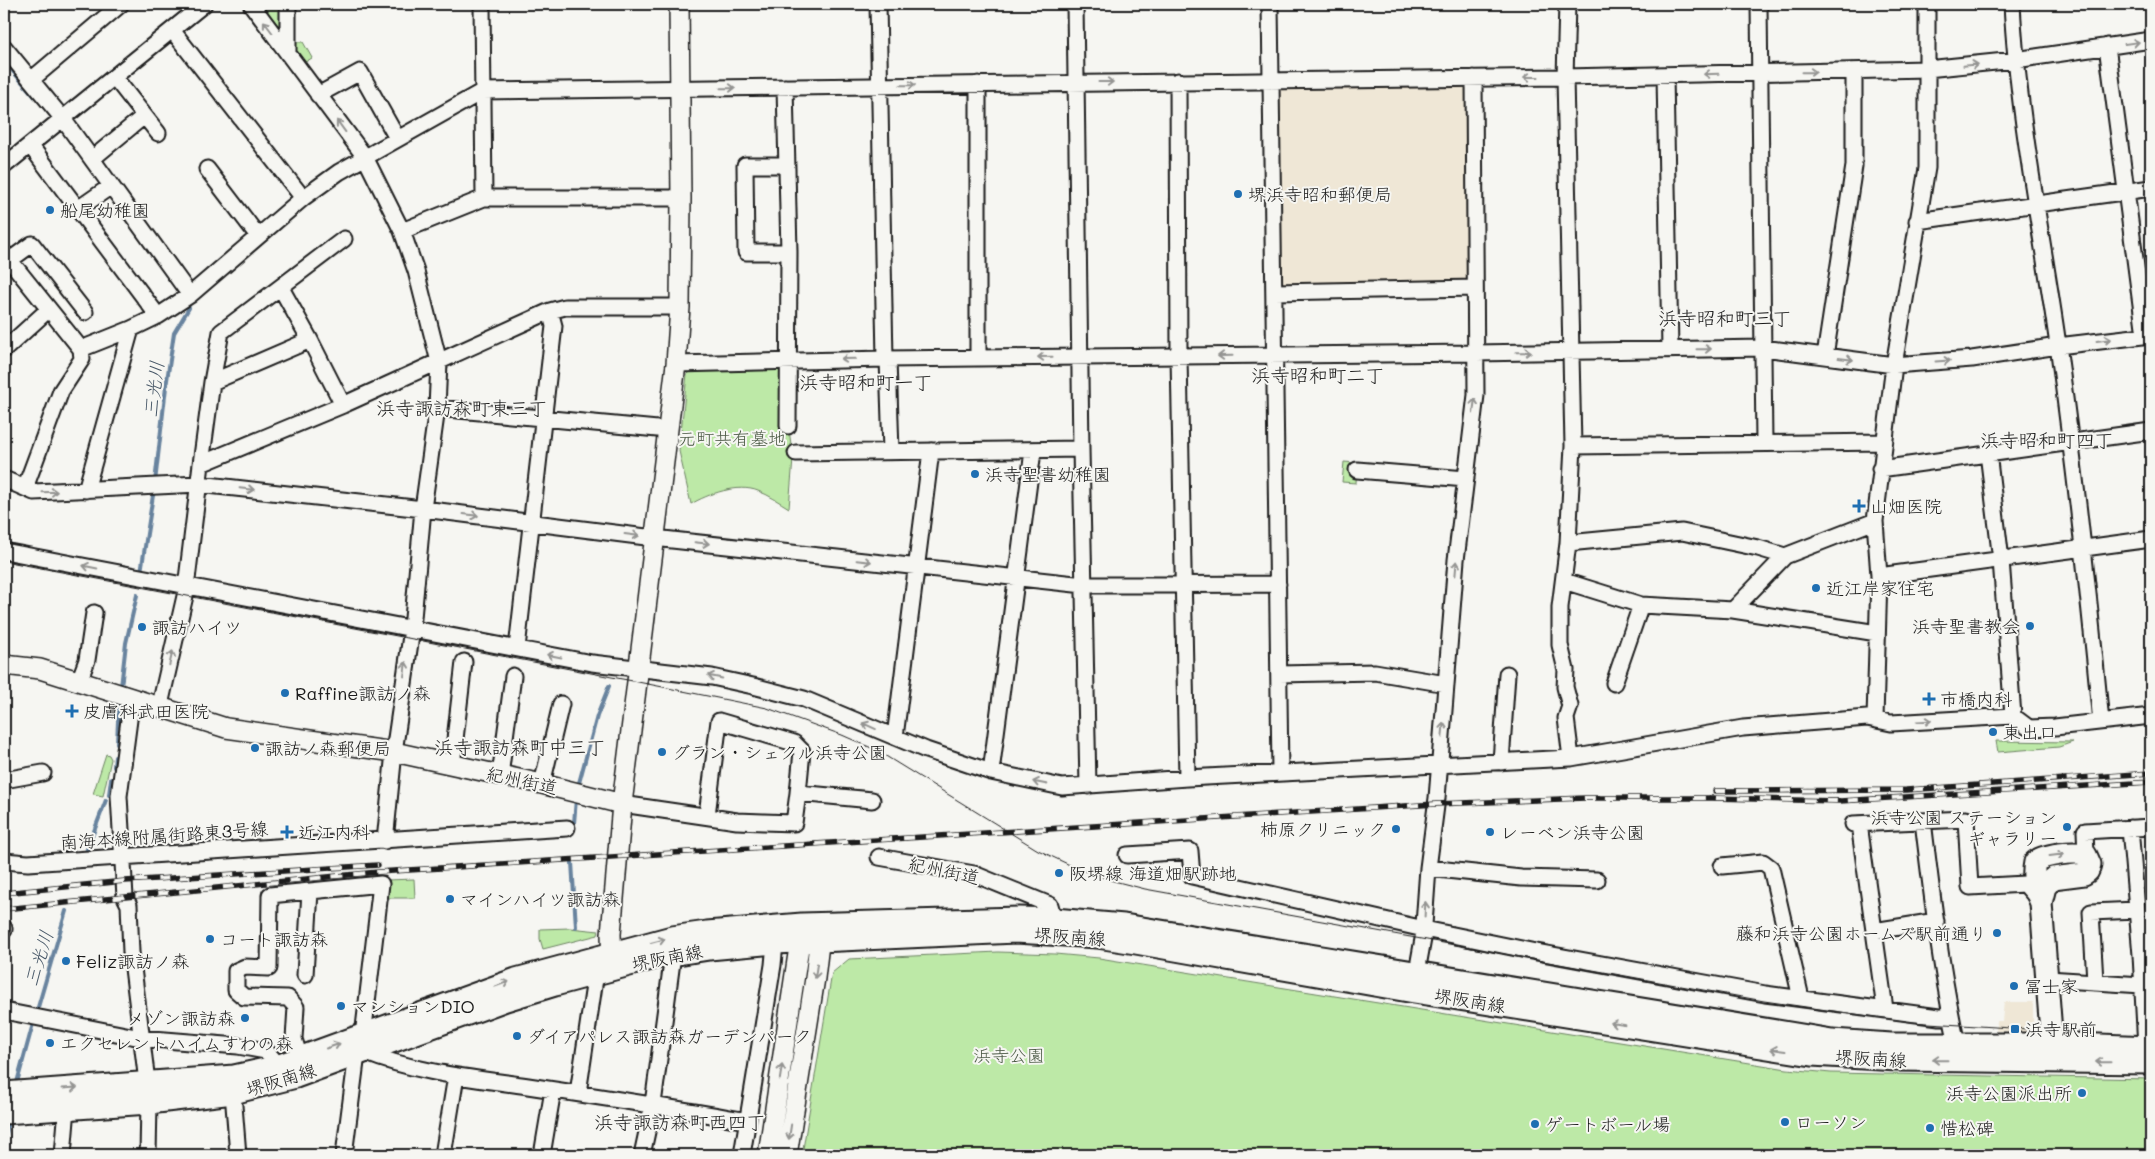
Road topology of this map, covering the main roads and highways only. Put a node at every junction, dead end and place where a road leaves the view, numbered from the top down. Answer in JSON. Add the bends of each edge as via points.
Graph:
{"nodes":[{"id":1,"x":2086,"y":855,"type":"road end"},
{"id":2,"x":811,"y":932,"type":"junction"},
{"id":3,"x":607,"y":965,"type":"junction"},
{"id":4,"x":1415,"y":983,"type":"junction"},
{"id":5,"x":361,"y":1047,"type":"junction"},
{"id":6,"x":2053,"y":1053,"type":"junction"},
{"id":7,"x":2149,"y":1053,"type":"edge"},
{"id":8,"x":148,"y":1092,"type":"junction"},
{"id":9,"x":11,"y":1102,"type":"edge"}],
"edges":[{"from":1,"to":6,"type":"main road","via":[[2042,857],[2035,862]]},
{"from":2,"to":3,"type":"main road","name":"堺阪南線","via":[[775,943],[709,948]]},
{"from":3,"to":2,"type":"main road","name":"堺阪南線","one_way":true,"via":[[672,937],[706,932]]},
{"from":2,"to":4,"type":"main road","name":"堺阪南線","via":[[1016,932],[1097,937]]},
{"from":2,"to":4,"type":"main road","name":"堺阪南線","via":[[1054,919],[1124,925],[1356,962]]},
{"from":3,"to":5,"type":"main road","name":"堺阪南線"},
{"from":4,"to":6,"type":"main road","name":"堺阪南線","via":[[1859,1043],[1957,1044]]},
{"from":6,"to":4,"type":"main road","name":"堺阪南線","one_way":true,"via":[[1897,1060],[1812,1055]]},
{"from":8,"to":5,"type":"main road","name":"堺阪南線","one_way":true},
{"from":5,"to":8,"type":"main road","name":"堺阪南線","via":[[296,1077],[234,1093]]},
{"from":6,"to":7,"type":"main road","name":"堺阪南線"},
{"from":9,"to":8,"type":"main road","name":"堺阪南線","one_way":true},
{"from":8,"to":9,"type":"main road","name":"堺阪南線","via":[[67,1108]]}]}
